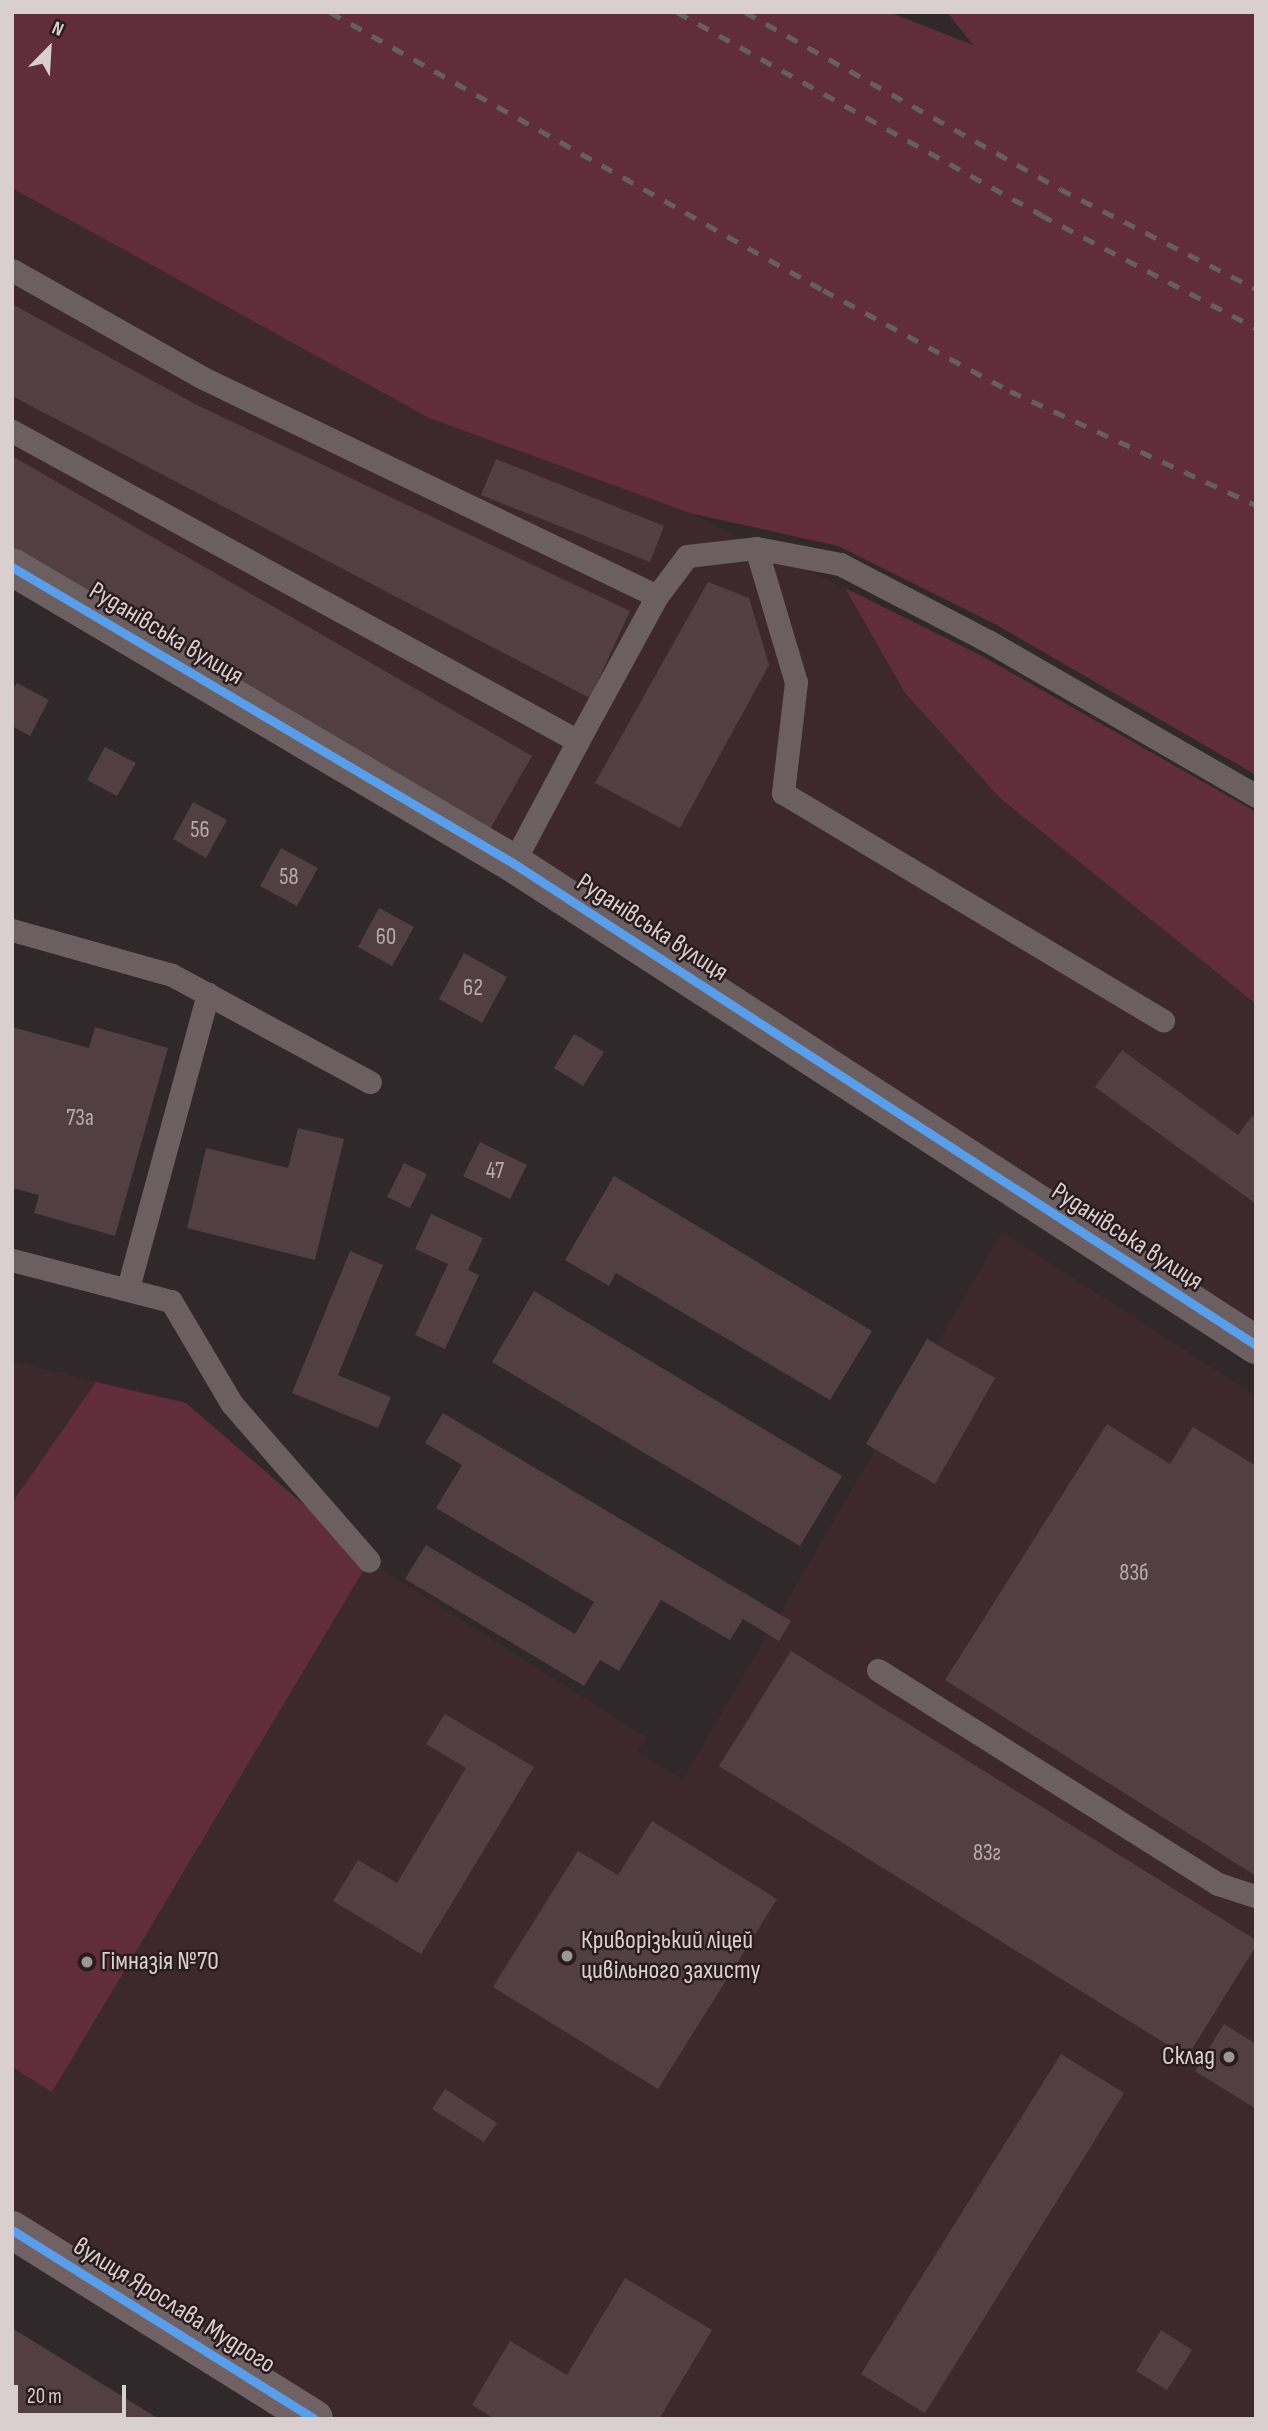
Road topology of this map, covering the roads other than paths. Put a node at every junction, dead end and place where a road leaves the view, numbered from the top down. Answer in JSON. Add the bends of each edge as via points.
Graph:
{"nodes":[{"id":1,"x":12,"y":270,"type":"edge"},
{"id":2,"x":12,"y":431,"type":"edge"},
{"id":3,"x":756,"y":548,"type":"junction"},
{"id":4,"x":12,"y":567,"type":"edge"},
{"id":5,"x":657,"y":596,"type":"junction"},
{"id":6,"x":578,"y":741,"type":"junction"},
{"id":7,"x":1256,"y":796,"type":"edge"},
{"id":8,"x":513,"y":863,"type":"junction"},
{"id":9,"x":12,"y":930,"type":"edge"},
{"id":10,"x":208,"y":994,"type":"junction"},
{"id":11,"x":1163,"y":1020,"type":"dead end"},
{"id":12,"x":370,"y":1082,"type":"dead end"},
{"id":13,"x":12,"y":1260,"type":"edge"},
{"id":14,"x":128,"y":1288,"type":"junction"},
{"id":15,"x":1256,"y":1345,"type":"edge"},
{"id":16,"x":369,"y":1562,"type":"dead end"},
{"id":17,"x":878,"y":1670,"type":"dead end"},
{"id":18,"x":1256,"y":1896,"type":"edge"},
{"id":19,"x":12,"y":2230,"type":"edge"},
{"id":20,"x":314,"y":2419,"type":"edge"}],
"edges":[{"from":1,"to":5,"type":"lane","via":[[201,377]]},
{"from":2,"to":6,"type":"lane"},
{"from":3,"to":5,"type":"lane","via":[[687,556]]},
{"from":3,"to":7,"type":"lane","via":[[840,565],[988,641]]},
{"from":3,"to":11,"type":"lane","via":[[796,682],[783,793]]},
{"from":4,"to":8,"type":"street","name":"Руданівська вулиця"},
{"from":5,"to":6,"type":"lane"},
{"from":6,"to":8,"type":"lane"},
{"from":8,"to":15,"type":"street","name":"Руданівська вулиця"},
{"from":9,"to":10,"type":"lane","via":[[172,975]]},
{"from":10,"to":12,"type":"lane"},
{"from":10,"to":14,"type":"lane"},
{"from":13,"to":14,"type":"lane"},
{"from":14,"to":16,"type":"lane","via":[[171,1301],[232,1404]]},
{"from":17,"to":18,"type":"lane","via":[[1218,1884]]},
{"from":19,"to":20,"type":"street","name":"вулиця Ярослава Мудрого"}]}
